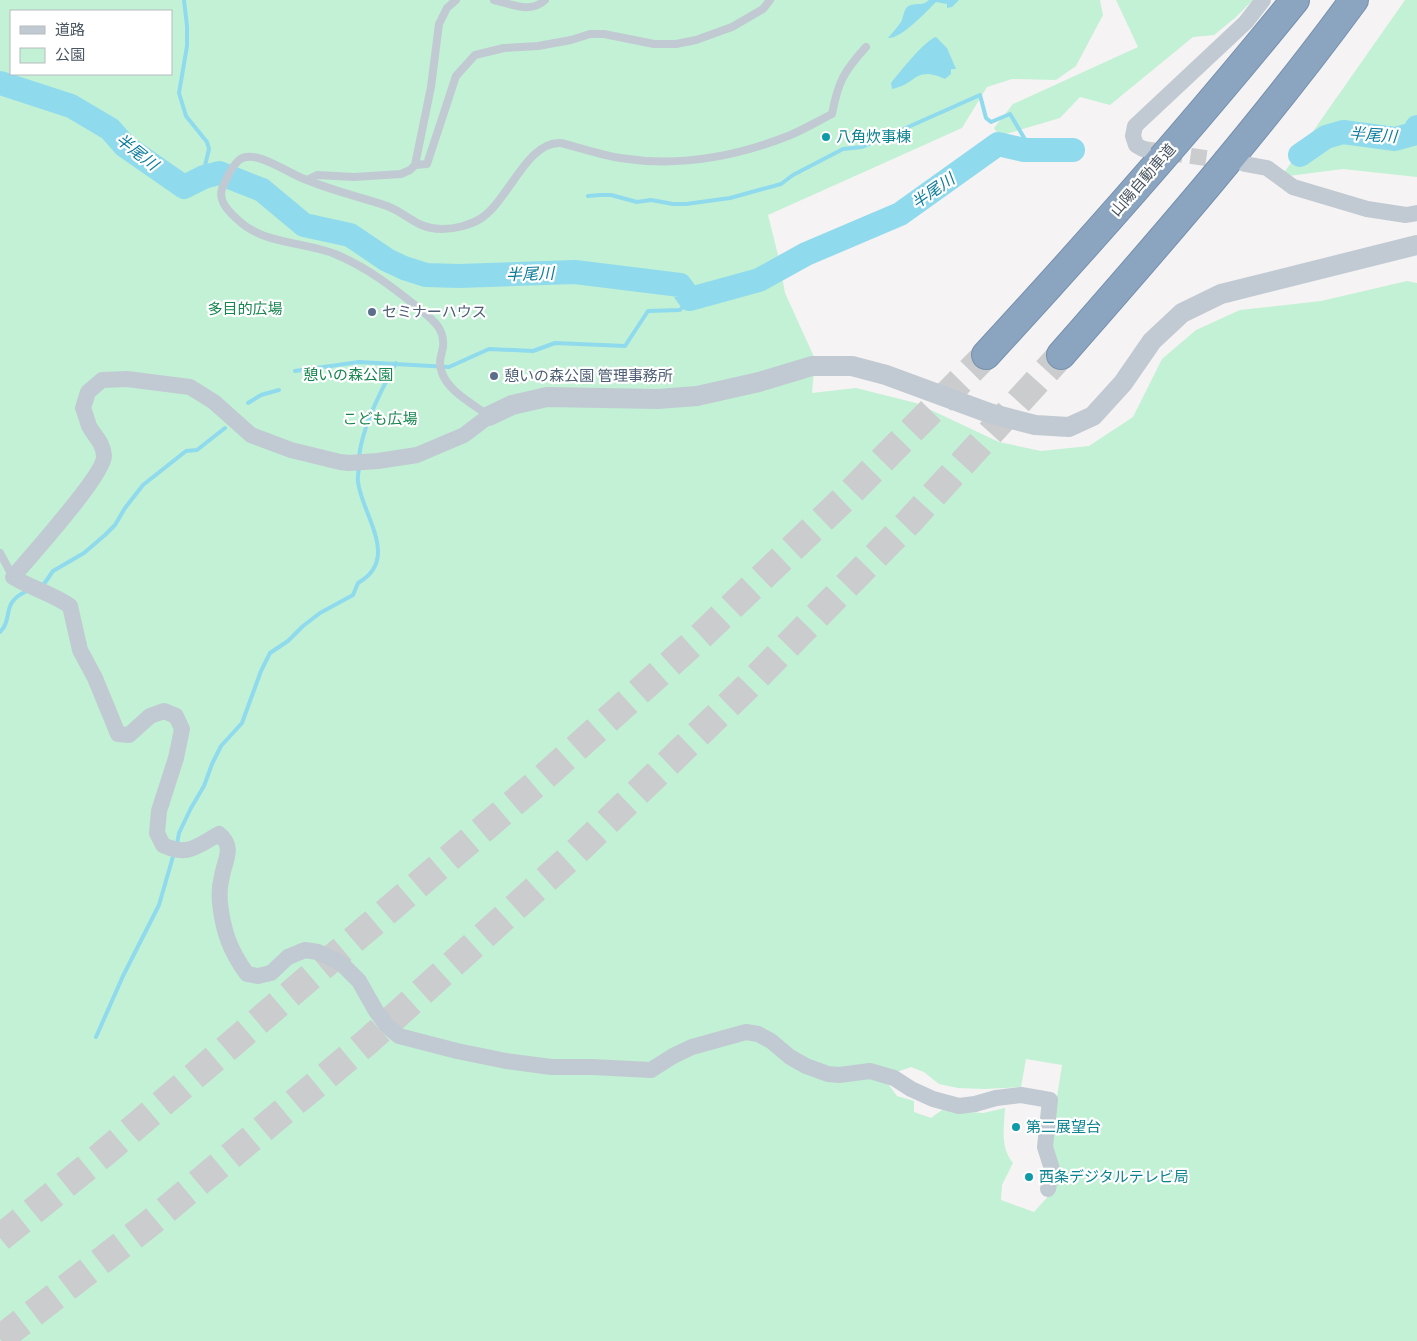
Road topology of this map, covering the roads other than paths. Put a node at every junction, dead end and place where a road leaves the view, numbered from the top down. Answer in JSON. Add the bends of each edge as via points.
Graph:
{"nodes":[{"id":1,"x":456,"y":0,"type":"edge"},
{"id":2,"x":494,"y":0,"type":"edge"},
{"id":3,"x":545,"y":0,"type":"edge"},
{"id":4,"x":770,"y":0,"type":"edge"},
{"id":5,"x":1263,"y":0,"type":"edge"},
{"id":6,"x":1294,"y":0,"type":"edge"},
{"id":7,"x":1354,"y":0,"type":"edge"},
{"id":8,"x":866,"y":47,"type":"dead end"},
{"id":9,"x":1142,"y":149,"type":"dead end"},
{"id":10,"x":1245,"y":164,"type":"tunnel mouth"},
{"id":11,"x":415,"y":165,"type":"junction"},
{"id":12,"x":307,"y":180,"type":"junction"},
{"id":13,"x":1417,"y":213,"type":"edge"},
{"id":14,"x":1417,"y":245,"type":"edge"},
{"id":15,"x":986,"y":355,"type":"tunnel mouth"},
{"id":16,"x":1061,"y":355,"type":"tunnel mouth"},
{"id":17,"x":489,"y":416,"type":"junction"},
{"id":18,"x":0,"y":553,"type":"edge"},
{"id":19,"x":13,"y":577,"type":"junction"},
{"id":20,"x":1048,"y":1189,"type":"dead end"}],
"edges":[{"from":1,"to":11,"type":"lane","via":[[447,8],[439,24],[431,87]]},
{"from":2,"to":3,"type":"lane","via":[[527,8]]},
{"from":4,"to":11,"type":"lane","via":[[763,9],[732,27],[676,44],[654,44],[590,34],[475,55],[456,76],[427,164]]},
{"from":5,"to":9,"type":"street","via":[[1246,22],[1135,126],[1133,136],[1136,145]]},
{"from":6,"to":15,"type":"highway","name":"山陽自動車道","via":[[1144,179]]},
{"from":7,"to":16,"type":"highway","via":[[1199,195]]},
{"from":8,"to":12,"type":"lane","via":[[849,64],[838,84],[832,114],[790,135],[737,152],[687,161],[621,158],[552,143],[532,156],[490,211],[479,220],[455,228],[428,227],[390,207]]},
{"from":10,"to":13,"type":"street","via":[[1267,168],[1293,186],[1366,209],[1406,215]]},
{"from":11,"to":12,"type":"lane","via":[[401,174],[316,176]]},
{"from":12,"to":17,"type":"lane","via":[[267,160],[250,156],[238,161],[220,191],[222,201],[251,231],[336,254],[378,276],[438,324],[443,336],[439,358],[442,374],[451,388]]},
{"from":14,"to":17,"type":"street","via":[[1221,294],[1182,313],[1152,341],[1123,383],[1093,416],[1069,427],[1035,425],[989,413],[886,375],[852,366],[812,366],[697,396],[658,399],[547,397],[512,405]]},
{"from":17,"to":19,"type":"street","via":[[464,434],[417,455],[349,463],[291,450],[251,435],[214,402],[190,386],[127,379],[102,380],[88,392],[83,408],[90,426],[102,442],[104,458],[99,472]]},
{"from":18,"to":19,"type":"lane"},
{"from":19,"to":20,"type":"street","via":[[70,606],[80,650],[118,734],[129,735],[150,716],[164,711],[176,716],[182,728],[159,811],[158,833],[163,845],[175,851],[187,851],[219,834],[226,839],[228,851],[220,900],[224,933],[247,974],[271,973],[288,957],[305,950],[318,952],[341,963],[359,981],[381,1018],[400,1036],[506,1061],[551,1067],[651,1070],[692,1047],[746,1032],[758,1034],[798,1062],[828,1074],[870,1071],[894,1078],[932,1099],[959,1106],[1021,1095],[1050,1100],[1045,1147],[1052,1169]]}]}
